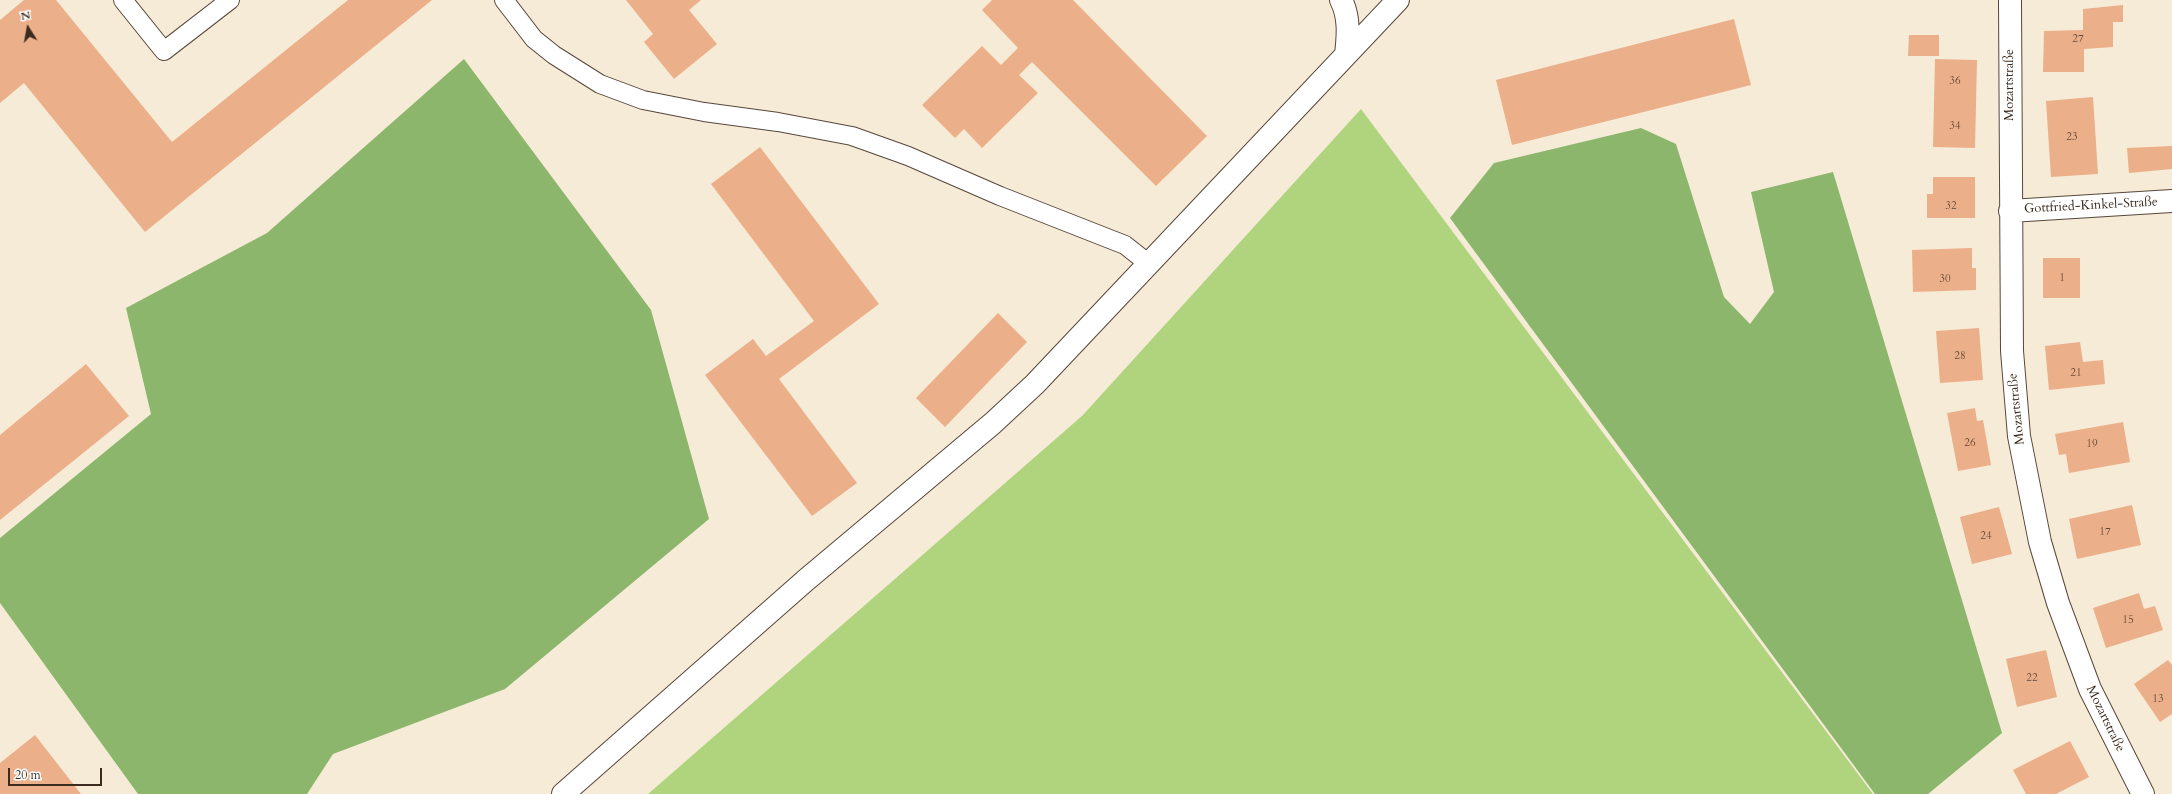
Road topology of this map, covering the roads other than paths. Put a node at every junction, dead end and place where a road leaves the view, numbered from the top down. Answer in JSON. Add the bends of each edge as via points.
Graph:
{"nodes":[{"id":1,"x":123,"y":0,"type":"edge"},
{"id":2,"x":230,"y":0,"type":"edge"},
{"id":3,"x":504,"y":0,"type":"edge"},
{"id":4,"x":1341,"y":0,"type":"edge"},
{"id":5,"x":1398,"y":0,"type":"edge"},
{"id":6,"x":2010,"y":1,"type":"dead end"},
{"id":7,"x":1346,"y":55,"type":"junction"},
{"id":8,"x":2172,"y":201,"type":"edge"},
{"id":9,"x":2010,"y":211,"type":"junction"},
{"id":10,"x":1149,"y":264,"type":"junction"},
{"id":11,"x":563,"y":794,"type":"edge"},
{"id":12,"x":2143,"y":794,"type":"edge"}],
"edges":[{"from":1,"to":2,"type":"lane","via":[[164,51]]},
{"from":3,"to":10,"type":"lane","via":[[534,39],[600,84],[643,100],[852,136],[908,156],[1000,196],[1125,245]]},
{"from":4,"to":7,"type":"street","via":[[1348,34]]},
{"from":5,"to":7,"type":"street"},
{"from":6,"to":9,"type":"street","name":"Mozartstraße"},
{"from":7,"to":10,"type":"street"},
{"from":8,"to":9,"type":"street","name":"Gottfried-Kinkel-Straße"},
{"from":9,"to":12,"type":"street","name":"Mozartstraße","via":[[2013,386],[2019,436],[2040,542],[2058,603],[2090,689]]},
{"from":10,"to":11,"type":"street","via":[[1041,378],[993,424],[806,580]]}]}
